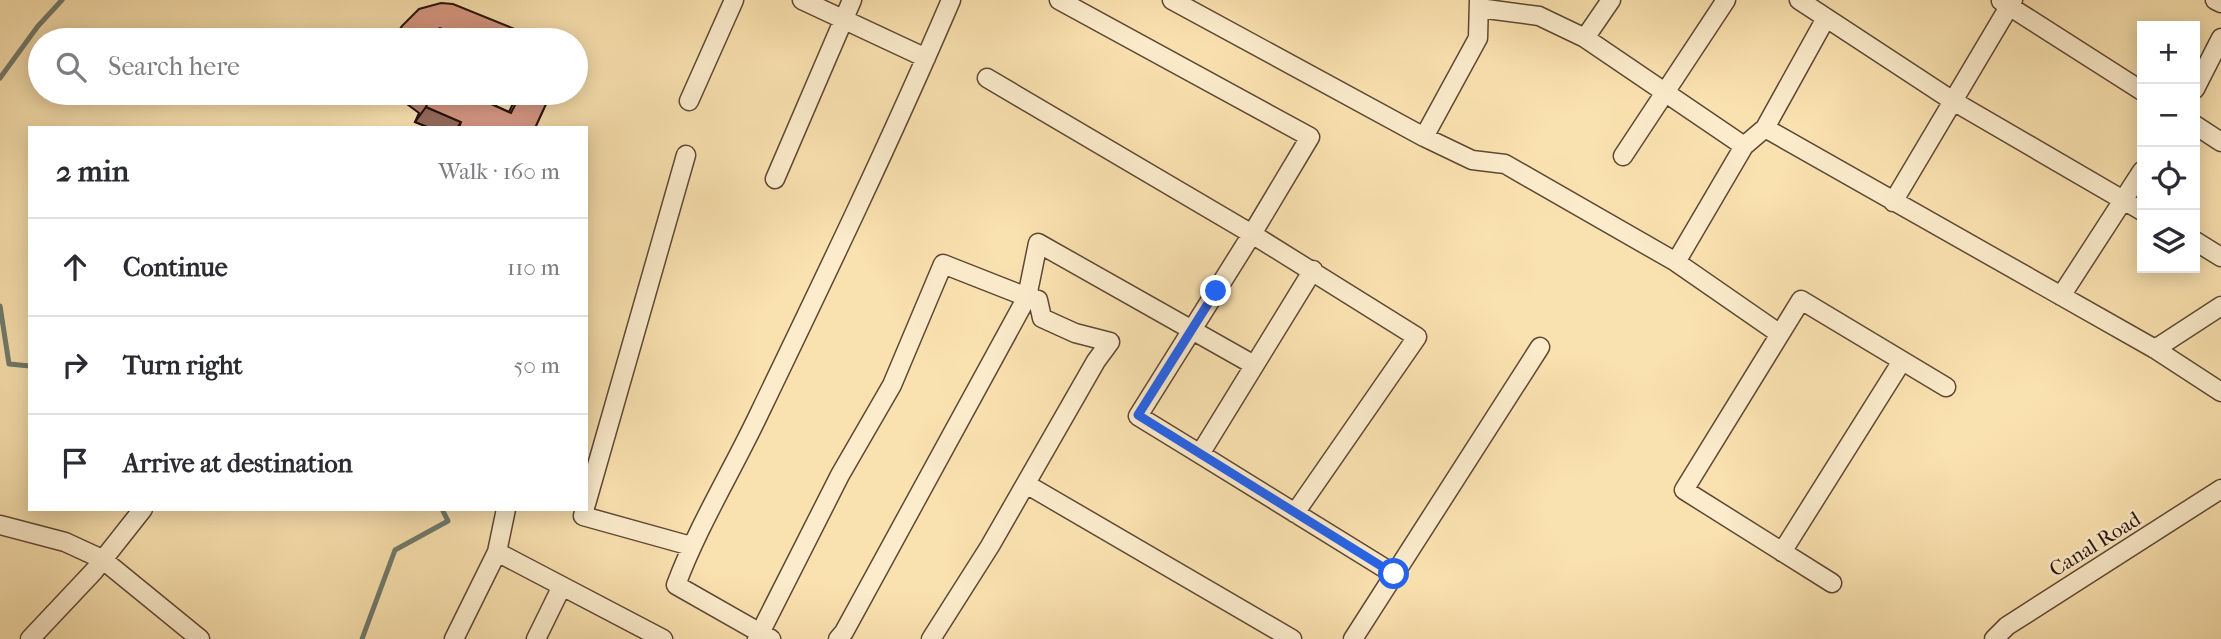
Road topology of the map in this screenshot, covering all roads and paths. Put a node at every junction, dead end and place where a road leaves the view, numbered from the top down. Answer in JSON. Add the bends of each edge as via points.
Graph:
{"nodes":[{"id":1,"x":734,"y":0,"type":"edge"},
{"id":2,"x":802,"y":0,"type":"edge"},
{"id":3,"x":852,"y":0,"type":"edge"},
{"id":4,"x":951,"y":0,"type":"edge"},
{"id":5,"x":1059,"y":0,"type":"edge"},
{"id":6,"x":1172,"y":0,"type":"edge"},
{"id":7,"x":1611,"y":0,"type":"edge"},
{"id":8,"x":1726,"y":0,"type":"edge"},
{"id":9,"x":1800,"y":0,"type":"edge"},
{"id":10,"x":2215,"y":0,"type":"edge"},
{"id":11,"x":2007,"y":2,"type":"edge"},
{"id":12,"x":2221,"y":3,"type":"edge"},
{"id":13,"x":1479,"y":4,"type":"edge"},
{"id":14,"x":1826,"y":18,"type":"junction"},
{"id":15,"x":844,"y":19,"type":"junction"},
{"id":16,"x":1585,"y":38,"type":"junction"},
{"id":17,"x":2221,"y":38,"type":"edge"},
{"id":18,"x":926,"y":58,"type":"junction"},
{"id":19,"x":988,"y":78,"type":"dead end"},
{"id":20,"x":2198,"y":84,"type":"edge"},
{"id":21,"x":2137,"y":88,"type":"edge"},
{"id":22,"x":1664,"y":92,"type":"junction"},
{"id":23,"x":689,"y":101,"type":"dead end"},
{"id":24,"x":1953,"y":101,"type":"junction"},
{"id":25,"x":1765,"y":128,"type":"junction"},
{"id":26,"x":2200,"y":128,"type":"edge"},
{"id":27,"x":1424,"y":137,"type":"junction"},
{"id":28,"x":2221,"y":142,"type":"edge"},
{"id":29,"x":1744,"y":146,"type":"junction"},
{"id":30,"x":686,"y":155,"type":"dead end"},
{"id":31,"x":1623,"y":156,"type":"dead end"},
{"id":32,"x":775,"y":179,"type":"dead end"},
{"id":33,"x":2137,"y":179,"type":"edge"},
{"id":34,"x":2123,"y":200,"type":"junction"},
{"id":35,"x":1893,"y":202,"type":"junction"},
{"id":36,"x":2140,"y":210,"type":"edge"},
{"id":37,"x":1252,"y":234,"type":"junction"},
{"id":38,"x":2200,"y":244,"type":"edge"},
{"id":39,"x":2221,"y":257,"type":"edge"},
{"id":40,"x":1676,"y":262,"type":"junction"},
{"id":41,"x":1313,"y":270,"type":"junction"},
{"id":42,"x":2061,"y":296,"type":"junction"},
{"id":43,"x":1027,"y":297,"type":"junction"},
{"id":44,"x":2221,"y":306,"type":"edge"},
{"id":45,"x":1192,"y":330,"type":"junction"},
{"id":46,"x":1780,"y":334,"type":"junction"},
{"id":47,"x":1540,"y":347,"type":"dead end"},
{"id":48,"x":2155,"y":349,"type":"junction"},
{"id":49,"x":1902,"y":361,"type":"junction"},
{"id":50,"x":1254,"y":365,"type":"junction"},
{"id":51,"x":1946,"y":387,"type":"dead end"},
{"id":52,"x":2221,"y":392,"type":"edge"},
{"id":53,"x":1200,"y":454,"type":"junction"},
{"id":54,"x":1026,"y":484,"type":"junction"},
{"id":55,"x":2221,"y":489,"type":"edge"},
{"id":56,"x":588,"y":496,"type":"edge"},
{"id":57,"x":141,"y":511,"type":"edge"},
{"id":58,"x":506,"y":511,"type":"edge"},
{"id":59,"x":584,"y":511,"type":"edge"},
{"id":60,"x":1295,"y":513,"type":"junction"},
{"id":61,"x":0,"y":525,"type":"edge"},
{"id":62,"x":691,"y":546,"type":"junction"},
{"id":63,"x":497,"y":552,"type":"junction"},
{"id":64,"x":1782,"y":552,"type":"junction"},
{"id":65,"x":102,"y":559,"type":"junction"},
{"id":66,"x":1394,"y":574,"type":"junction"},
{"id":67,"x":1832,"y":583,"type":"dead end"},
{"id":68,"x":562,"y":586,"type":"junction"},
{"id":69,"x":638,"y":633,"type":"edge"},
{"id":70,"x":40,"y":635,"type":"edge"},
{"id":71,"x":763,"y":636,"type":"edge"},
{"id":72,"x":199,"y":639,"type":"edge"},
{"id":73,"x":454,"y":639,"type":"edge"},
{"id":74,"x":536,"y":639,"type":"edge"},
{"id":75,"x":663,"y":639,"type":"edge"},
{"id":76,"x":838,"y":639,"type":"edge"},
{"id":77,"x":931,"y":639,"type":"edge"},
{"id":78,"x":1292,"y":639,"type":"edge"},
{"id":79,"x":1353,"y":639,"type":"edge"},
{"id":80,"x":1994,"y":639,"type":"edge"}],
"edges":[{"from":1,"to":23,"type":"street"},
{"from":2,"to":15,"type":"street"},
{"from":3,"to":15,"type":"street"},
{"from":4,"to":18,"type":"street"},
{"from":5,"to":37,"type":"street","via":[[1310,137]]},
{"from":6,"to":27,"type":"street"},
{"from":7,"to":16,"type":"street"},
{"from":8,"to":22,"type":"street"},
{"from":9,"to":14,"type":"street"},
{"from":10,"to":12,"type":"street"},
{"from":11,"to":21,"type":"street"},
{"from":11,"to":24,"type":"street"},
{"from":13,"to":16,"type":"street","via":[[1539,16]]},
{"from":13,"to":27,"type":"street","via":[[1478,38]]},
{"from":14,"to":24,"type":"street"},
{"from":14,"to":25,"type":"street"},
{"from":15,"to":18,"type":"street"},
{"from":15,"to":32,"type":"street"},
{"from":16,"to":22,"type":"street"},
{"from":17,"to":20,"type":"street"},
{"from":18,"to":62,"type":"street","via":[[732,471]]},
{"from":19,"to":37,"type":"street"},
{"from":22,"to":29,"type":"street"},
{"from":22,"to":31,"type":"street"},
{"from":24,"to":34,"type":"street"},
{"from":24,"to":35,"type":"street"},
{"from":25,"to":29,"type":"street"},
{"from":25,"to":35,"type":"street"},
{"from":26,"to":28,"type":"street"},
{"from":27,"to":40,"type":"street","via":[[1472,160],[1505,164]]},
{"from":29,"to":40,"type":"street"},
{"from":30,"to":56,"type":"street"},
{"from":33,"to":34,"type":"street"},
{"from":34,"to":36,"type":"street"},
{"from":34,"to":42,"type":"street"},
{"from":35,"to":42,"type":"street"},
{"from":37,"to":41,"type":"street"},
{"from":37,"to":45,"type":"street"},
{"from":38,"to":39,"type":"street"},
{"from":40,"to":46,"type":"street"},
{"from":41,"to":50,"type":"street"},
{"from":41,"to":60,"type":"street","via":[[1417,337]]},
{"from":42,"to":48,"type":"street"},
{"from":43,"to":45,"type":"street","via":[[1038,243]]},
{"from":43,"to":54,"type":"street","via":[[1038,300],[1042,318],[1110,342]]},
{"from":43,"to":71,"type":"street","via":[[943,264],[892,385],[840,475]]},
{"from":43,"to":76,"type":"street"},
{"from":44,"to":48,"type":"street"},
{"from":45,"to":50,"type":"street"},
{"from":45,"to":53,"type":"street","via":[[1138,415]]},
{"from":46,"to":49,"type":"street","via":[[1801,300]]},
{"from":46,"to":64,"type":"street","via":[[1684,490]]},
{"from":47,"to":66,"type":"street"},
{"from":48,"to":52,"type":"street"},
{"from":49,"to":51,"type":"street"},
{"from":49,"to":64,"type":"street"},
{"from":50,"to":53,"type":"street"},
{"from":53,"to":60,"type":"street"},
{"from":54,"to":77,"type":"street"},
{"from":54,"to":78,"type":"street"},
{"from":55,"to":80,"type":"street","name":"Canal Road","via":[[2007,626]]},
{"from":57,"to":65,"type":"street"},
{"from":58,"to":63,"type":"street"},
{"from":59,"to":62,"type":"street","via":[[583,516]]},
{"from":60,"to":66,"type":"street"},
{"from":61,"to":65,"type":"street","via":[[65,542]]},
{"from":62,"to":71,"type":"street","via":[[676,585]]},
{"from":63,"to":68,"type":"street"},
{"from":63,"to":73,"type":"street"},
{"from":64,"to":67,"type":"street"},
{"from":65,"to":70,"type":"street"},
{"from":65,"to":72,"type":"street"},
{"from":66,"to":79,"type":"street"},
{"from":68,"to":69,"type":"street"},
{"from":68,"to":74,"type":"street"},
{"from":69,"to":75,"type":"street"}]}
